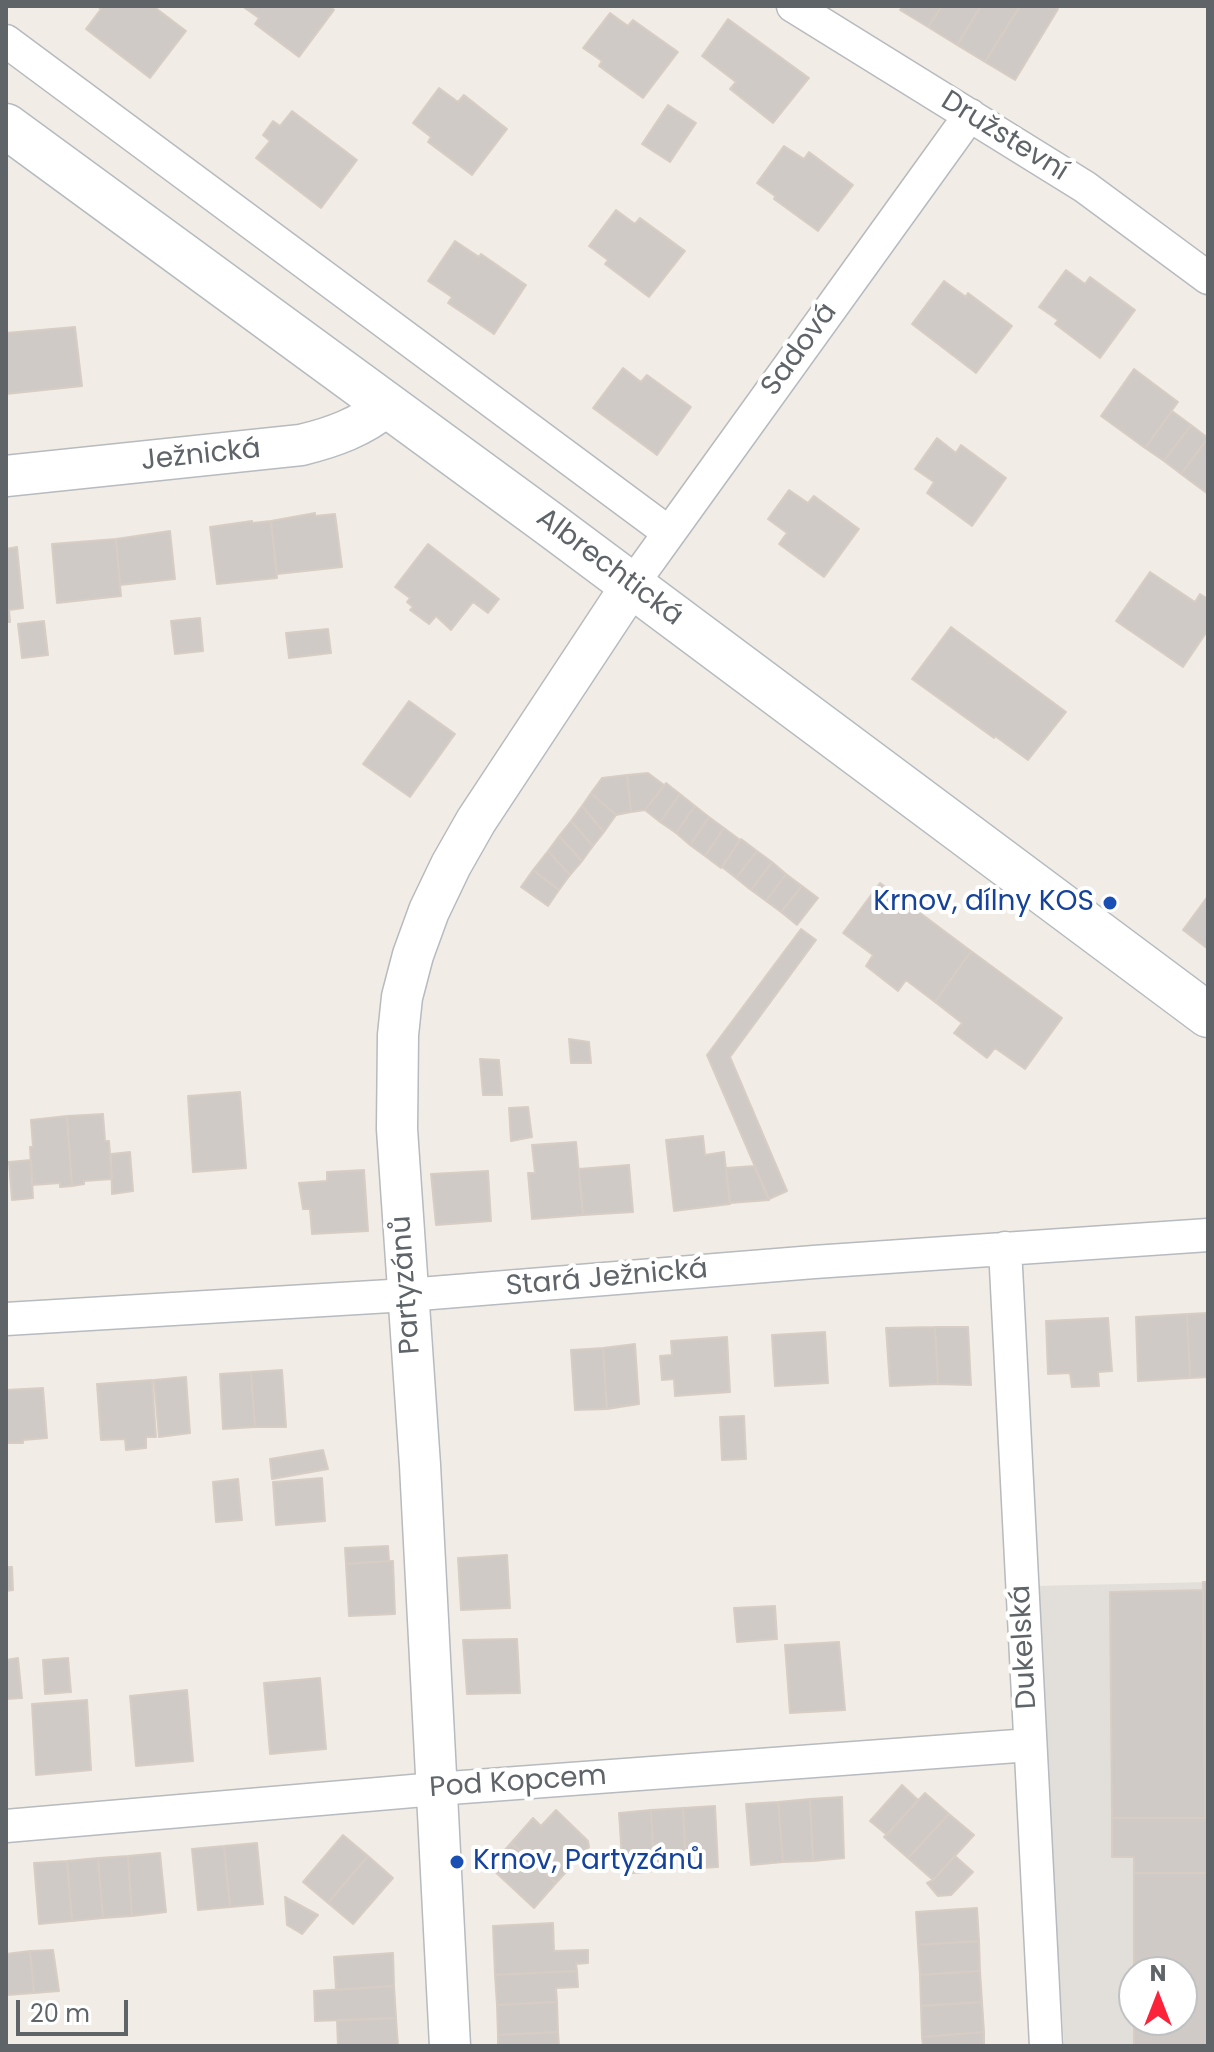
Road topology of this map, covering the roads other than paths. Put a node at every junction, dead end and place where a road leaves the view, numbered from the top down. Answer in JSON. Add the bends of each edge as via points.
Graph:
{"nodes":[{"id":1,"x":793,"y":6,"type":"edge"},
{"id":2,"x":6,"y":41,"type":"edge"},
{"id":3,"x":970,"y":115,"type":"junction"},
{"id":4,"x":6,"y":126,"type":"edge"},
{"id":5,"x":1208,"y":278,"type":"edge"},
{"id":6,"x":387,"y":406,"type":"junction"},
{"id":7,"x":6,"y":476,"type":"edge"},
{"id":8,"x":668,"y":532,"type":"junction"},
{"id":9,"x":631,"y":586,"type":"junction"},
{"id":10,"x":1208,"y":1015,"type":"edge"},
{"id":11,"x":1208,"y":1235,"type":"edge"},
{"id":12,"x":1005,"y":1248,"type":"junction"},
{"id":13,"x":407,"y":1295,"type":"junction"},
{"id":14,"x":6,"y":1319,"type":"edge"},
{"id":15,"x":1030,"y":1745,"type":"junction"},
{"id":16,"x":436,"y":1789,"type":"junction"},
{"id":17,"x":6,"y":1826,"type":"edge"},
{"id":18,"x":450,"y":2046,"type":"edge"},
{"id":19,"x":1046,"y":2046,"type":"edge"}],
"edges":[{"from":1,"to":3,"type":"street","name":"Družstevní"},
{"from":2,"to":8,"type":"street"},
{"from":3,"to":5,"type":"street","name":"Družstevní","via":[[1085,187]]},
{"from":3,"to":8,"type":"street","name":"Sadová"},
{"from":4,"to":6,"type":"main road","name":"Albrechtická"},
{"from":6,"to":7,"type":"street","name":"Ježnická","via":[[357,427],[301,445]]},
{"from":6,"to":9,"type":"main road","name":"Albrechtická"},
{"from":8,"to":9,"type":"street","name":"Sadová"},
{"from":9,"to":10,"type":"main road","name":"Albrechtická"},
{"from":9,"to":13,"type":"street","name":"Partyzánů","via":[[476,821],[429,911],[413,955],[402,997],[396,1085]]},
{"from":11,"to":12,"type":"street","name":"Stará Ježnická"},
{"from":12,"to":13,"type":"street","name":"Stará Ježnická"},
{"from":12,"to":15,"type":"street","name":"Dukelská"},
{"from":13,"to":14,"type":"street","name":"Stará Ježnická"},
{"from":13,"to":16,"type":"street","name":"Partyzánů"},
{"from":15,"to":16,"type":"street","name":"Pod Kopcem"},
{"from":15,"to":19,"type":"street","name":"Dukelská"},
{"from":16,"to":17,"type":"street","name":"Pod Kopcem"},
{"from":16,"to":18,"type":"street","name":"Partyzánů"}]}
